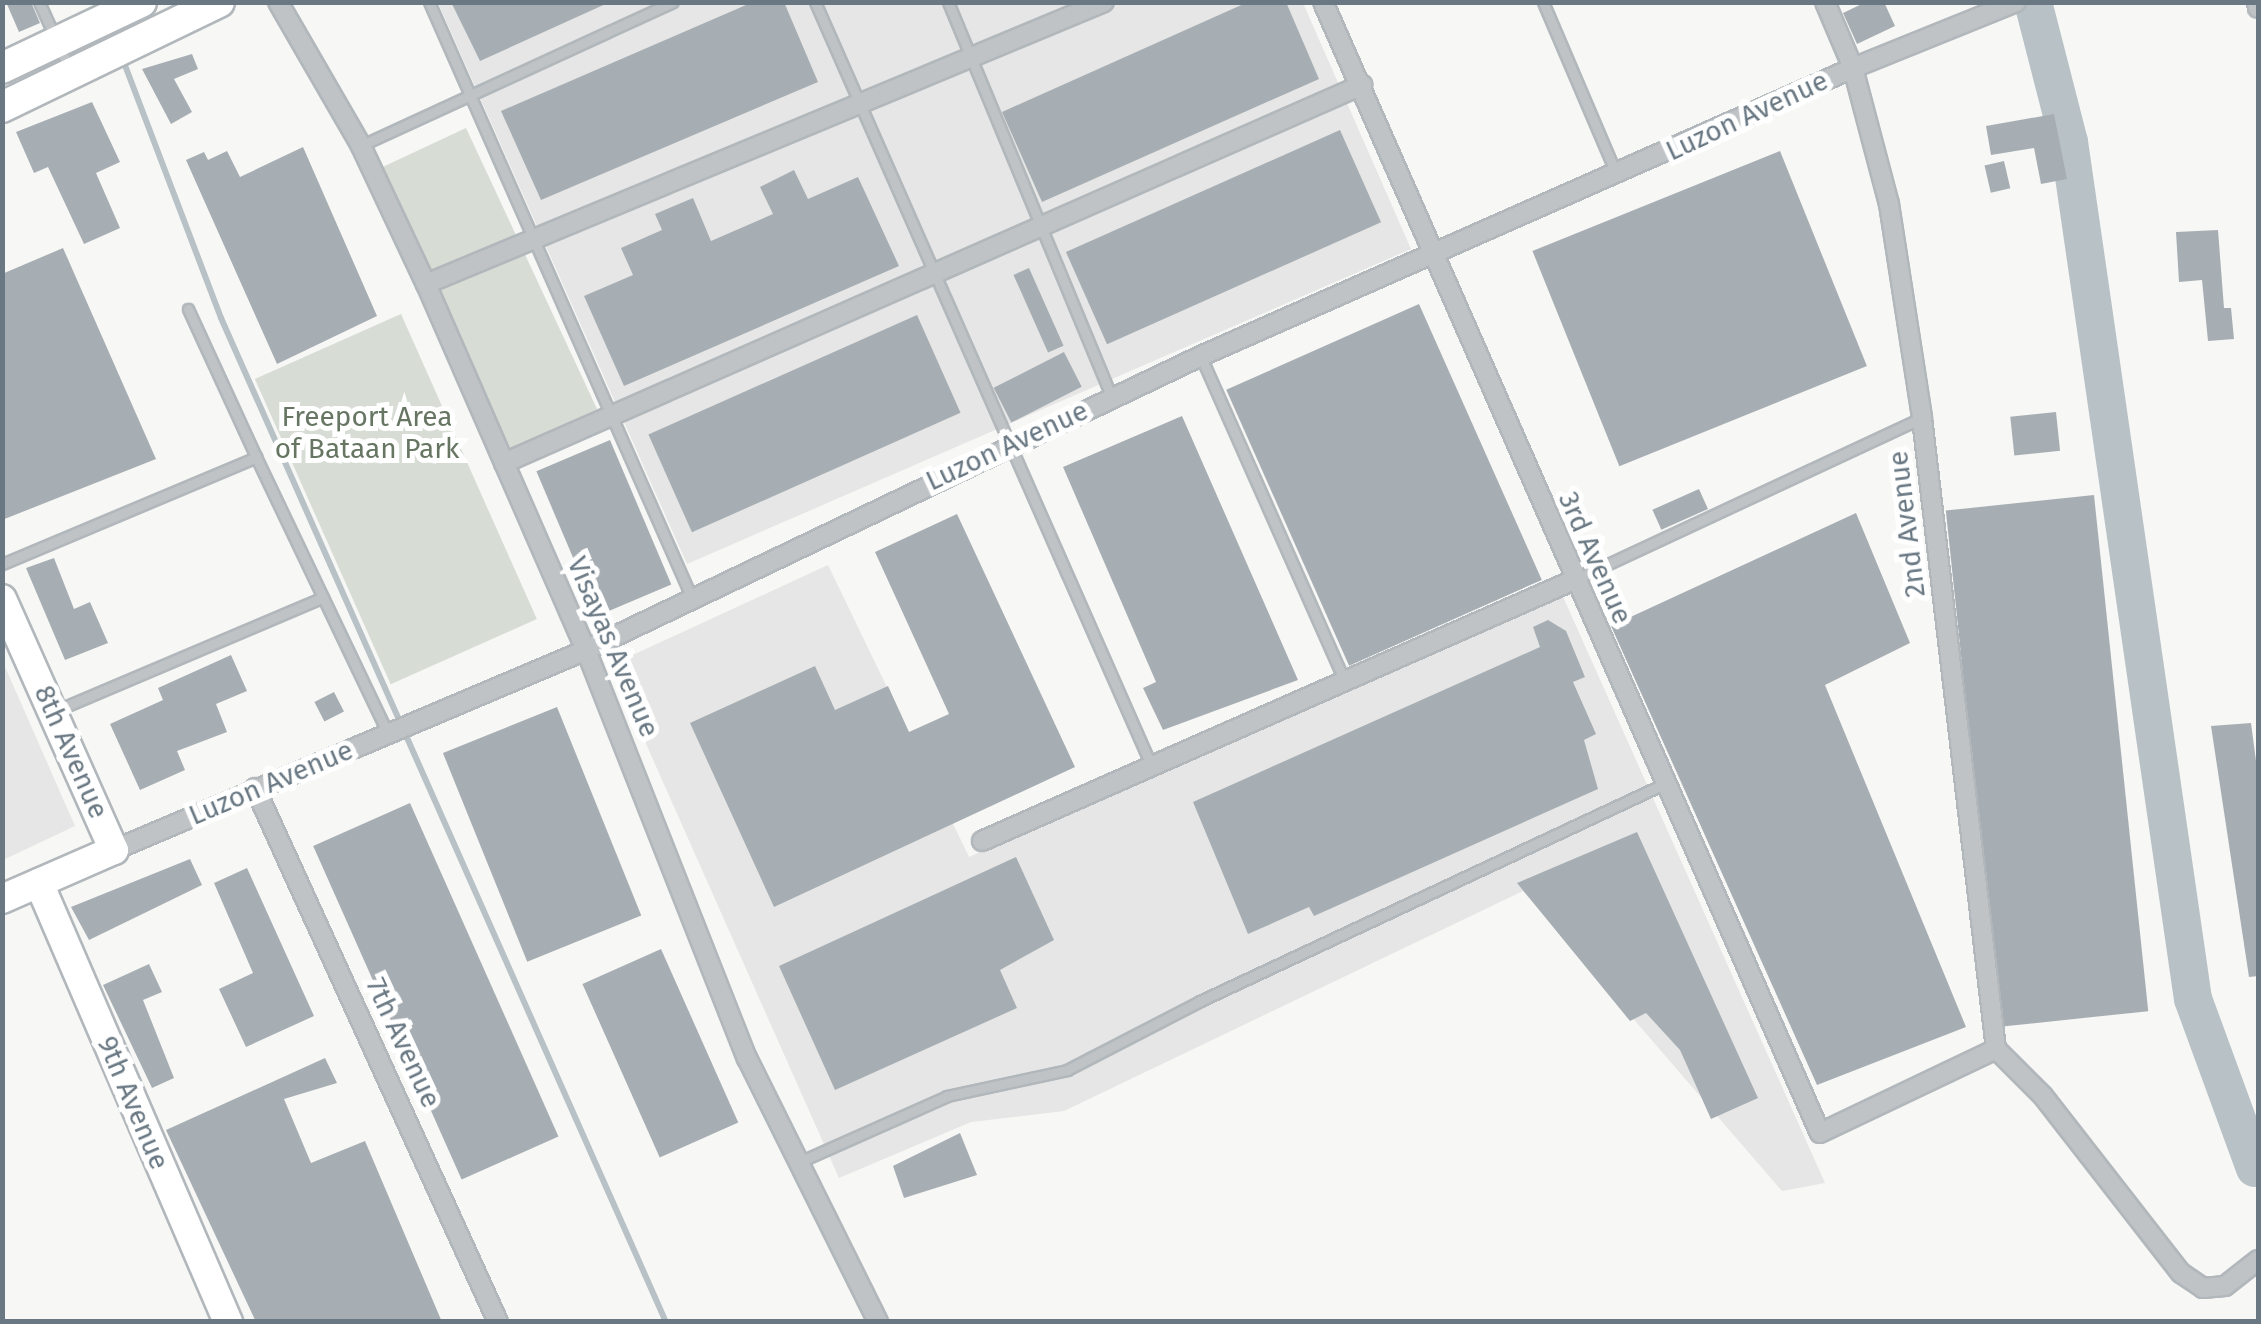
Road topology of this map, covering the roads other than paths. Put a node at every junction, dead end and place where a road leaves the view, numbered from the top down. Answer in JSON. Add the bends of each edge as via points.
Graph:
{"nodes":[{"id":1,"x":39,"y":2,"type":"edge"},
{"id":2,"x":220,"y":2,"type":"edge"},
{"id":3,"x":278,"y":2,"type":"edge"},
{"id":4,"x":429,"y":2,"type":"edge"},
{"id":5,"x":673,"y":2,"type":"edge"},
{"id":6,"x":816,"y":2,"type":"edge"},
{"id":7,"x":948,"y":2,"type":"edge"},
{"id":8,"x":1104,"y":2,"type":"edge"},
{"id":9,"x":1323,"y":2,"type":"edge"},
{"id":10,"x":1542,"y":2,"type":"edge"},
{"id":11,"x":1824,"y":2,"type":"edge"},
{"id":12,"x":2016,"y":2,"type":"edge"},
{"id":13,"x":134,"y":5,"type":"edge"},
{"id":14,"x":70,"y":36,"type":"junction"},
{"id":15,"x":974,"y":59,"type":"junction"},
{"id":16,"x":2,"y":68,"type":"edge"},
{"id":17,"x":1853,"y":68,"type":"junction"},
{"id":18,"x":85,"y":72,"type":"junction"},
{"id":19,"x":1362,"y":85,"type":"junction"},
{"id":20,"x":472,"y":99,"type":"junction"},
{"id":21,"x":9,"y":105,"type":"edge"},
{"id":22,"x":860,"y":108,"type":"junction"},
{"id":23,"x":361,"y":146,"type":"junction"},
{"id":24,"x":1617,"y":176,"type":"junction"},
{"id":25,"x":1046,"y":226,"type":"junction"},
{"id":26,"x":536,"y":240,"type":"junction"},
{"id":27,"x":1434,"y":258,"type":"junction"},
{"id":28,"x":935,"y":274,"type":"junction"},
{"id":29,"x":426,"y":284,"type":"junction"},
{"id":30,"x":188,"y":309,"type":"dead end"},
{"id":31,"x":1201,"y":356,"type":"junction"},
{"id":32,"x":1112,"y":398,"type":"junction"},
{"id":33,"x":614,"y":416,"type":"junction"},
{"id":34,"x":1922,"y":418,"type":"junction"},
{"id":35,"x":1007,"y":446,"type":"junction"},
{"id":36,"x":256,"y":457,"type":"junction"},
{"id":37,"x":504,"y":463,"type":"junction"},
{"id":38,"x":2,"y":564,"type":"edge"},
{"id":39,"x":1574,"y":580,"type":"junction"},
{"id":40,"x":692,"y":596,"type":"junction"},
{"id":41,"x":324,"y":597,"type":"junction"},
{"id":42,"x":2,"y":599,"type":"edge"},
{"id":43,"x":586,"y":650,"type":"junction"},
{"id":44,"x":1346,"y":684,"type":"junction"},
{"id":45,"x":53,"y":712,"type":"junction"},
{"id":46,"x":393,"y":732,"type":"junction"},
{"id":47,"x":1152,"y":766,"type":"junction"},
{"id":48,"x":1666,"y":783,"type":"junction"},
{"id":49,"x":255,"y":788,"type":"junction"},
{"id":50,"x":982,"y":842,"type":"dead end"},
{"id":51,"x":114,"y":850,"type":"junction"},
{"id":52,"x":39,"y":884,"type":"junction"},
{"id":53,"x":2,"y":899,"type":"edge"},
{"id":54,"x":1996,"y":1049,"type":"junction"},
{"id":55,"x":799,"y":1162,"type":"junction"},
{"id":56,"x":2258,"y":1260,"type":"edge"},
{"id":57,"x":228,"y":1322,"type":"edge"},
{"id":58,"x":498,"y":1322,"type":"edge"},
{"id":59,"x":878,"y":1322,"type":"edge"}],
"edges":[{"from":1,"to":14,"type":"lane"},
{"from":2,"to":18,"type":"main road"},
{"from":3,"to":23,"type":"street","name":"Visayas Avenue"},
{"from":4,"to":20,"type":"lane"},
{"from":5,"to":20,"type":"lane"},
{"from":6,"to":22,"type":"lane"},
{"from":7,"to":15,"type":"lane"},
{"from":8,"to":15,"type":"street"},
{"from":9,"to":19,"type":"street","name":"3rd Avenue"},
{"from":10,"to":24,"type":"lane"},
{"from":11,"to":17,"type":"street","name":"2nd Avenue"},
{"from":12,"to":17,"type":"street","name":"Luzon Avenue"},
{"from":13,"to":14,"type":"main road"},
{"from":14,"to":16,"type":"main road"},
{"from":14,"to":18,"type":"lane"},
{"from":15,"to":22,"type":"street"},
{"from":15,"to":25,"type":"lane"},
{"from":16,"to":21,"type":"lane"},
{"from":17,"to":24,"type":"street","name":"Luzon Avenue"},
{"from":17,"to":34,"type":"street","name":"2nd Avenue","via":[[1889,204]]},
{"from":18,"to":21,"type":"main road"},
{"from":19,"to":25,"type":"street"},
{"from":19,"to":27,"type":"street","name":"3rd Avenue"},
{"from":20,"to":23,"type":"lane"},
{"from":20,"to":26,"type":"lane"},
{"from":22,"to":26,"type":"street"},
{"from":22,"to":28,"type":"lane"},
{"from":23,"to":29,"type":"street","name":"Visayas Avenue"},
{"from":24,"to":27,"type":"street","name":"Luzon Avenue"},
{"from":25,"to":28,"type":"street"},
{"from":25,"to":32,"type":"lane"},
{"from":26,"to":29,"type":"street"},
{"from":26,"to":33,"type":"lane"},
{"from":27,"to":31,"type":"street","name":"Luzon Avenue"},
{"from":27,"to":39,"type":"street","name":"3rd Avenue"},
{"from":28,"to":33,"type":"street"},
{"from":28,"to":35,"type":"lane"},
{"from":29,"to":37,"type":"street","name":"Visayas Avenue"},
{"from":30,"to":36,"type":"lane"},
{"from":31,"to":32,"type":"street","name":"Luzon Avenue"},
{"from":31,"to":44,"type":"lane"},
{"from":32,"to":35,"type":"street","name":"Luzon Avenue"},
{"from":33,"to":37,"type":"street"},
{"from":33,"to":40,"type":"lane"},
{"from":34,"to":39,"type":"lane"},
{"from":34,"to":54,"type":"street","name":"2nd Avenue"},
{"from":35,"to":40,"type":"street","name":"Luzon Avenue"},
{"from":35,"to":47,"type":"lane"},
{"from":36,"to":38,"type":"lane"},
{"from":36,"to":41,"type":"lane"},
{"from":37,"to":43,"type":"street","name":"Visayas Avenue"},
{"from":39,"to":44,"type":"street"},
{"from":39,"to":48,"type":"street","name":"3rd Avenue"},
{"from":40,"to":43,"type":"street","name":"Luzon Avenue"},
{"from":41,"to":45,"type":"lane"},
{"from":41,"to":46,"type":"lane"},
{"from":42,"to":45,"type":"street","name":"8th Avenue"},
{"from":43,"to":46,"type":"street","name":"Luzon Avenue"},
{"from":43,"to":55,"type":"street","name":"Visayas Avenue","via":[[747,1058]]},
{"from":44,"to":47,"type":"street"},
{"from":45,"to":51,"type":"street","name":"8th Avenue"},
{"from":46,"to":49,"type":"street","name":"Luzon Avenue"},
{"from":47,"to":50,"type":"street"},
{"from":48,"to":54,"type":"street","name":"3rd Avenue","via":[[1820,1133]]},
{"from":48,"to":55,"type":"lane","via":[[1066,1070],[947,1096]]},
{"from":49,"to":51,"type":"street","name":"Luzon Avenue"},
{"from":49,"to":58,"type":"street","name":"7th Avenue"},
{"from":51,"to":52,"type":"street","name":"Luzon Avenue"},
{"from":52,"to":53,"type":"street","name":"Luzon Avenue"},
{"from":52,"to":57,"type":"street","name":"9th Avenue"},
{"from":54,"to":56,"type":"street","via":[[2043,1096],[2182,1273],[2202,1288],[2225,1286]]},
{"from":55,"to":59,"type":"street","name":"Visayas Avenue"}]}
